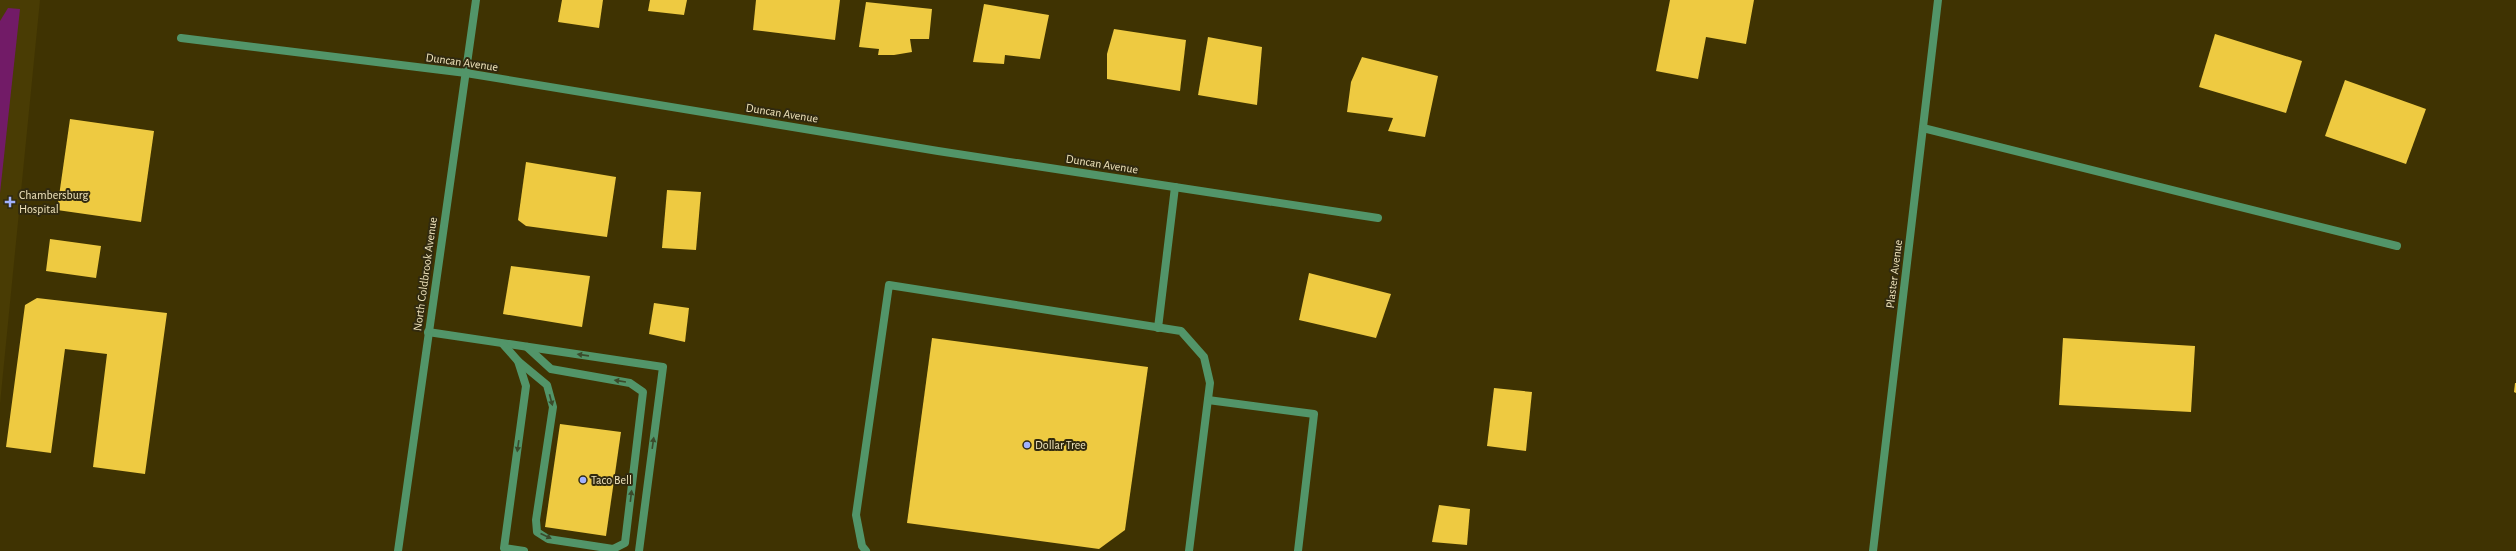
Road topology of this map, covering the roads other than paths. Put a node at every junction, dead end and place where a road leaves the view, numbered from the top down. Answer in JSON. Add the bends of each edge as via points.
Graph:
{"nodes":[{"id":1,"x":476,"y":0,"type":"edge"},
{"id":2,"x":1938,"y":0,"type":"edge"},
{"id":3,"x":181,"y":38,"type":"dead end"},
{"id":4,"x":466,"y":73,"type":"junction"},
{"id":5,"x":1923,"y":128,"type":"junction"},
{"id":6,"x":1175,"y":187,"type":"junction"},
{"id":7,"x":1378,"y":218,"type":"dead end"},
{"id":8,"x":2397,"y":246,"type":"dead end"},
{"id":9,"x":1158,"y":328,"type":"junction"},
{"id":10,"x":428,"y":332,"type":"junction"},
{"id":11,"x":504,"y":344,"type":"junction"},
{"id":12,"x":527,"y":347,"type":"junction"},
{"id":13,"x":518,"y":360,"type":"junction"},
{"id":14,"x":1208,"y":400,"type":"junction"},
{"id":15,"x":398,"y":551,"type":"edge"},
{"id":16,"x":524,"y":551,"type":"edge"},
{"id":17,"x":639,"y":551,"type":"edge"},
{"id":18,"x":866,"y":551,"type":"edge"},
{"id":19,"x":1188,"y":551,"type":"edge"},
{"id":20,"x":1298,"y":551,"type":"edge"},
{"id":21,"x":1873,"y":551,"type":"edge"}],
"edges":[{"from":1,"to":4,"type":"street","name":"North Coldbrook Avenue"},
{"from":2,"to":5,"type":"street","name":"Plaster Avenue"},
{"from":3,"to":4,"type":"street","name":"Duncan Avenue"},
{"from":4,"to":6,"type":"street","name":"Duncan Avenue","via":[[938,152]]},
{"from":4,"to":10,"type":"street","name":"North Coldbrook Avenue"},
{"from":5,"to":8,"type":"street"},
{"from":5,"to":21,"type":"street","name":"Plaster Avenue"},
{"from":6,"to":7,"type":"street","name":"Duncan Avenue"},
{"from":6,"to":9,"type":"street"},
{"from":9,"to":14,"type":"street","via":[[1181,331],[1204,357],[1210,383]]},
{"from":9,"to":18,"type":"street","via":[[889,285],[856,515],[862,546]]},
{"from":10,"to":11,"type":"street"},
{"from":10,"to":15,"type":"street","name":"North Coldbrook Avenue"},
{"from":11,"to":12,"type":"street"},
{"from":11,"to":13,"type":"street"},
{"from":13,"to":12,"type":"street","one_way":true,"via":[[547,385],[553,407],[536,520],[537,532],[548,539],[613,549],[625,543],[643,392],[630,383],[551,369]]},
{"from":17,"to":12,"type":"street","one_way":true,"via":[[663,367]]},
{"from":13,"to":16,"type":"street","one_way":true,"via":[[526,386],[504,548]]},
{"from":14,"to":19,"type":"street"},
{"from":14,"to":20,"type":"street","via":[[1314,414]]}]}
